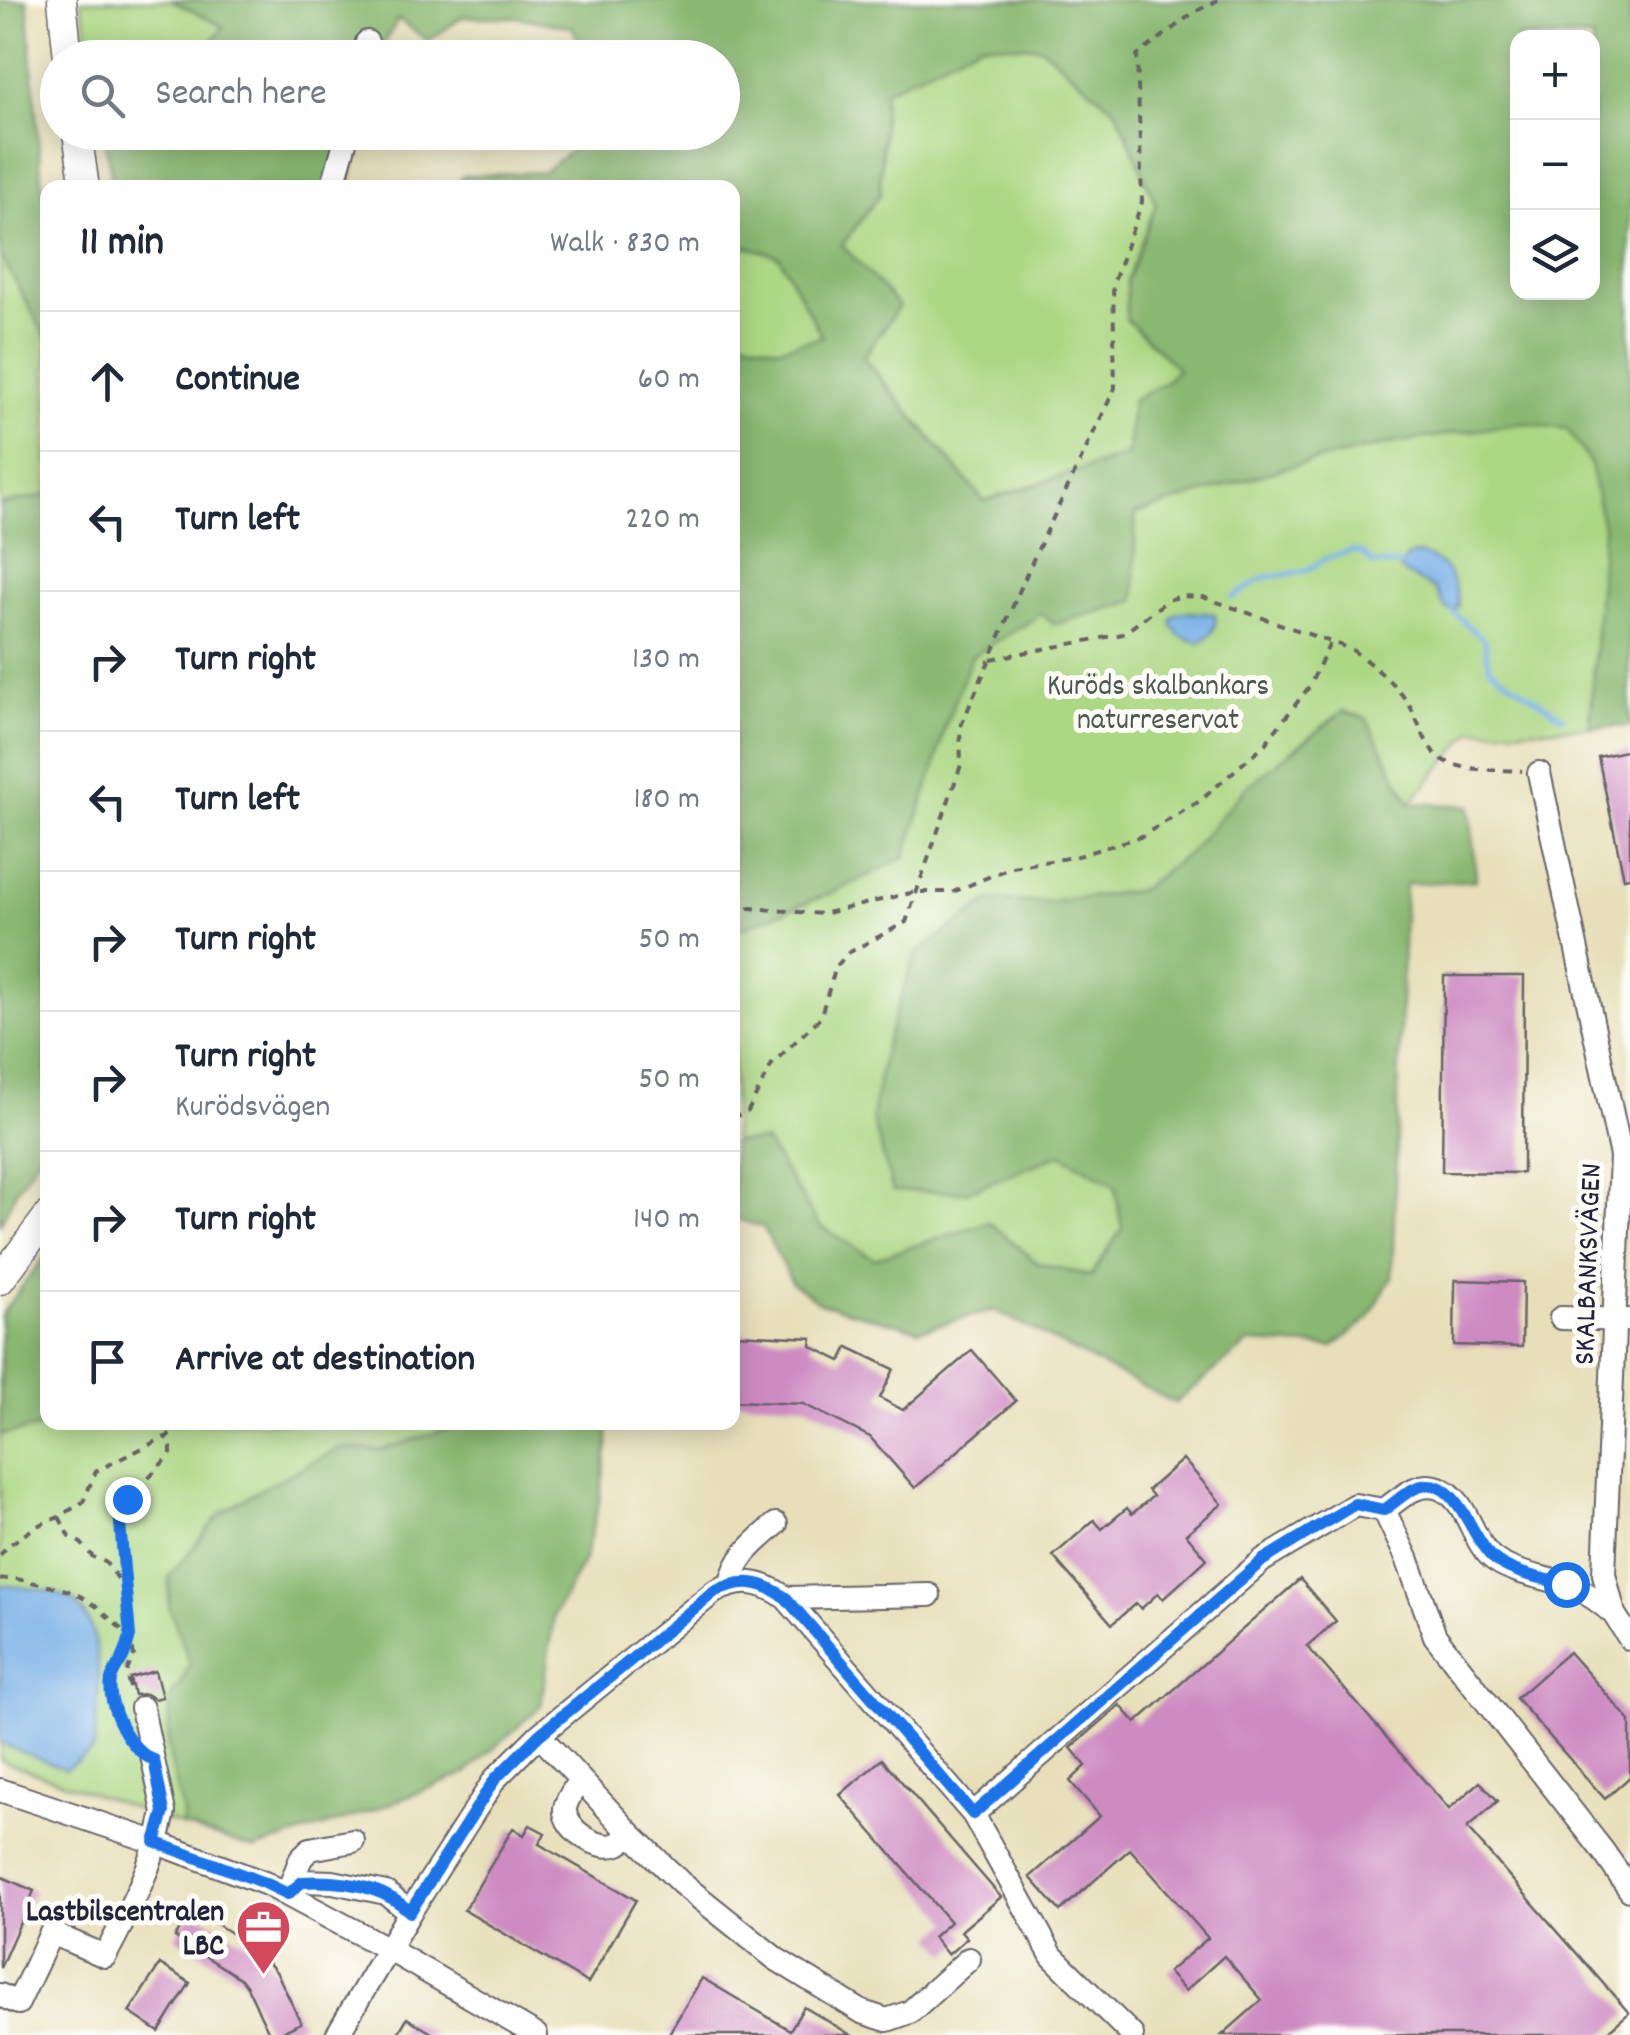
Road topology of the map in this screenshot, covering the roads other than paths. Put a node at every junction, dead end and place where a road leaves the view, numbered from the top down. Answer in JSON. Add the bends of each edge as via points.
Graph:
{"nodes":[{"id":1,"x":62,"y":0,"type":"edge"},
{"id":2,"x":66,"y":40,"type":"edge"},
{"id":3,"x":80,"y":150,"type":"edge"},
{"id":4,"x":343,"y":150,"type":"edge"},
{"id":5,"x":84,"y":180,"type":"edge"},
{"id":6,"x":334,"y":180,"type":"edge"},
{"id":7,"x":1539,"y":773,"type":"road end"},
{"id":8,"x":40,"y":1227,"type":"edge"},
{"id":9,"x":0,"y":1280,"type":"edge"},
{"id":10,"x":1561,"y":1318,"type":"dead end"},
{"id":11,"x":1622,"y":1320,"type":"edge"},
{"id":12,"x":1384,"y":1510,"type":"junction"},
{"id":13,"x":776,"y":1524,"type":"dead end"},
{"id":14,"x":732,"y":1583,"type":"junction"},
{"id":15,"x":929,"y":1595,"type":"dead end"},
{"id":16,"x":786,"y":1598,"type":"junction"},
{"id":17,"x":1614,"y":1614,"type":"junction"},
{"id":18,"x":1630,"y":1639,"type":"edge"},
{"id":19,"x":142,"y":1708,"type":"dead end"},
{"id":20,"x":539,"y":1735,"type":"junction"},
{"id":21,"x":580,"y":1780,"type":"junction"},
{"id":22,"x":0,"y":1790,"type":"edge"},
{"id":23,"x":973,"y":1814,"type":"junction"},
{"id":24,"x":630,"y":1833,"type":"junction"},
{"id":25,"x":352,"y":1841,"type":"dead end"},
{"id":26,"x":155,"y":1842,"type":"junction"},
{"id":27,"x":1630,"y":1890,"type":"edge"},
{"id":28,"x":288,"y":1894,"type":"junction"},
{"id":29,"x":410,"y":1912,"type":"junction"},
{"id":30,"x":388,"y":1949,"type":"junction"},
{"id":31,"x":969,"y":1958,"type":"dead end"},
{"id":32,"x":0,"y":1994,"type":"edge"},
{"id":33,"x":337,"y":2035,"type":"edge"},
{"id":34,"x":536,"y":2035,"type":"edge"},
{"id":35,"x":1132,"y":2035,"type":"edge"}],
"edges":[{"from":1,"to":2,"type":"main road"},
{"from":3,"to":5,"type":"main road"},
{"from":4,"to":6,"type":"street"},
{"from":7,"to":11,"type":"street","name":"SKALBANKSVÄGEN","via":[[1621,1156]]},
{"from":8,"to":9,"type":"main road"},
{"from":10,"to":11,"type":"street"},
{"from":11,"to":17,"type":"street","name":"SKALBANKSVÄGEN","via":[[1604,1574]]},
{"from":12,"to":17,"type":"street","via":[[1412,1489],[1439,1488],[1498,1562],[1576,1588]]},
{"from":12,"to":23,"type":"street","via":[[1355,1504],[1263,1560]]},
{"from":12,"to":27,"type":"street","via":[[1435,1636]]},
{"from":13,"to":14,"type":"street","via":[[741,1557]]},
{"from":14,"to":16,"type":"street","via":[[770,1587]]},
{"from":14,"to":20,"type":"street"},
{"from":15,"to":16,"type":"street"},
{"from":16,"to":23,"type":"street"},
{"from":17,"to":18,"type":"street","name":"SKALBANKSVÄGEN"},
{"from":19,"to":26,"type":"street","via":[[164,1812]]},
{"from":20,"to":21,"type":"street"},
{"from":20,"to":29,"type":"street","via":[[495,1779]]},
{"from":21,"to":24,"type":"street"},
{"from":21,"to":24,"type":"street","via":[[565,1808],[571,1825],[603,1845],[616,1845]]},
{"from":22,"to":26,"type":"street"},
{"from":23,"to":35,"type":"street","via":[[1052,1956]]},
{"from":24,"to":31,"type":"street","via":[[776,1959],[874,2017],[910,2012]]},
{"from":25,"to":28,"type":"street","via":[[310,1849]]},
{"from":26,"to":28,"type":"street"},
{"from":26,"to":32,"type":"street","via":[[136,1898],[105,1956],[51,1933],[18,2003]]},
{"from":28,"to":29,"type":"street","via":[[302,1882],[333,1882],[386,1893]]},
{"from":28,"to":30,"type":"street"},
{"from":29,"to":30,"type":"street"},
{"from":30,"to":33,"type":"street"},
{"from":30,"to":34,"type":"street"}]}
